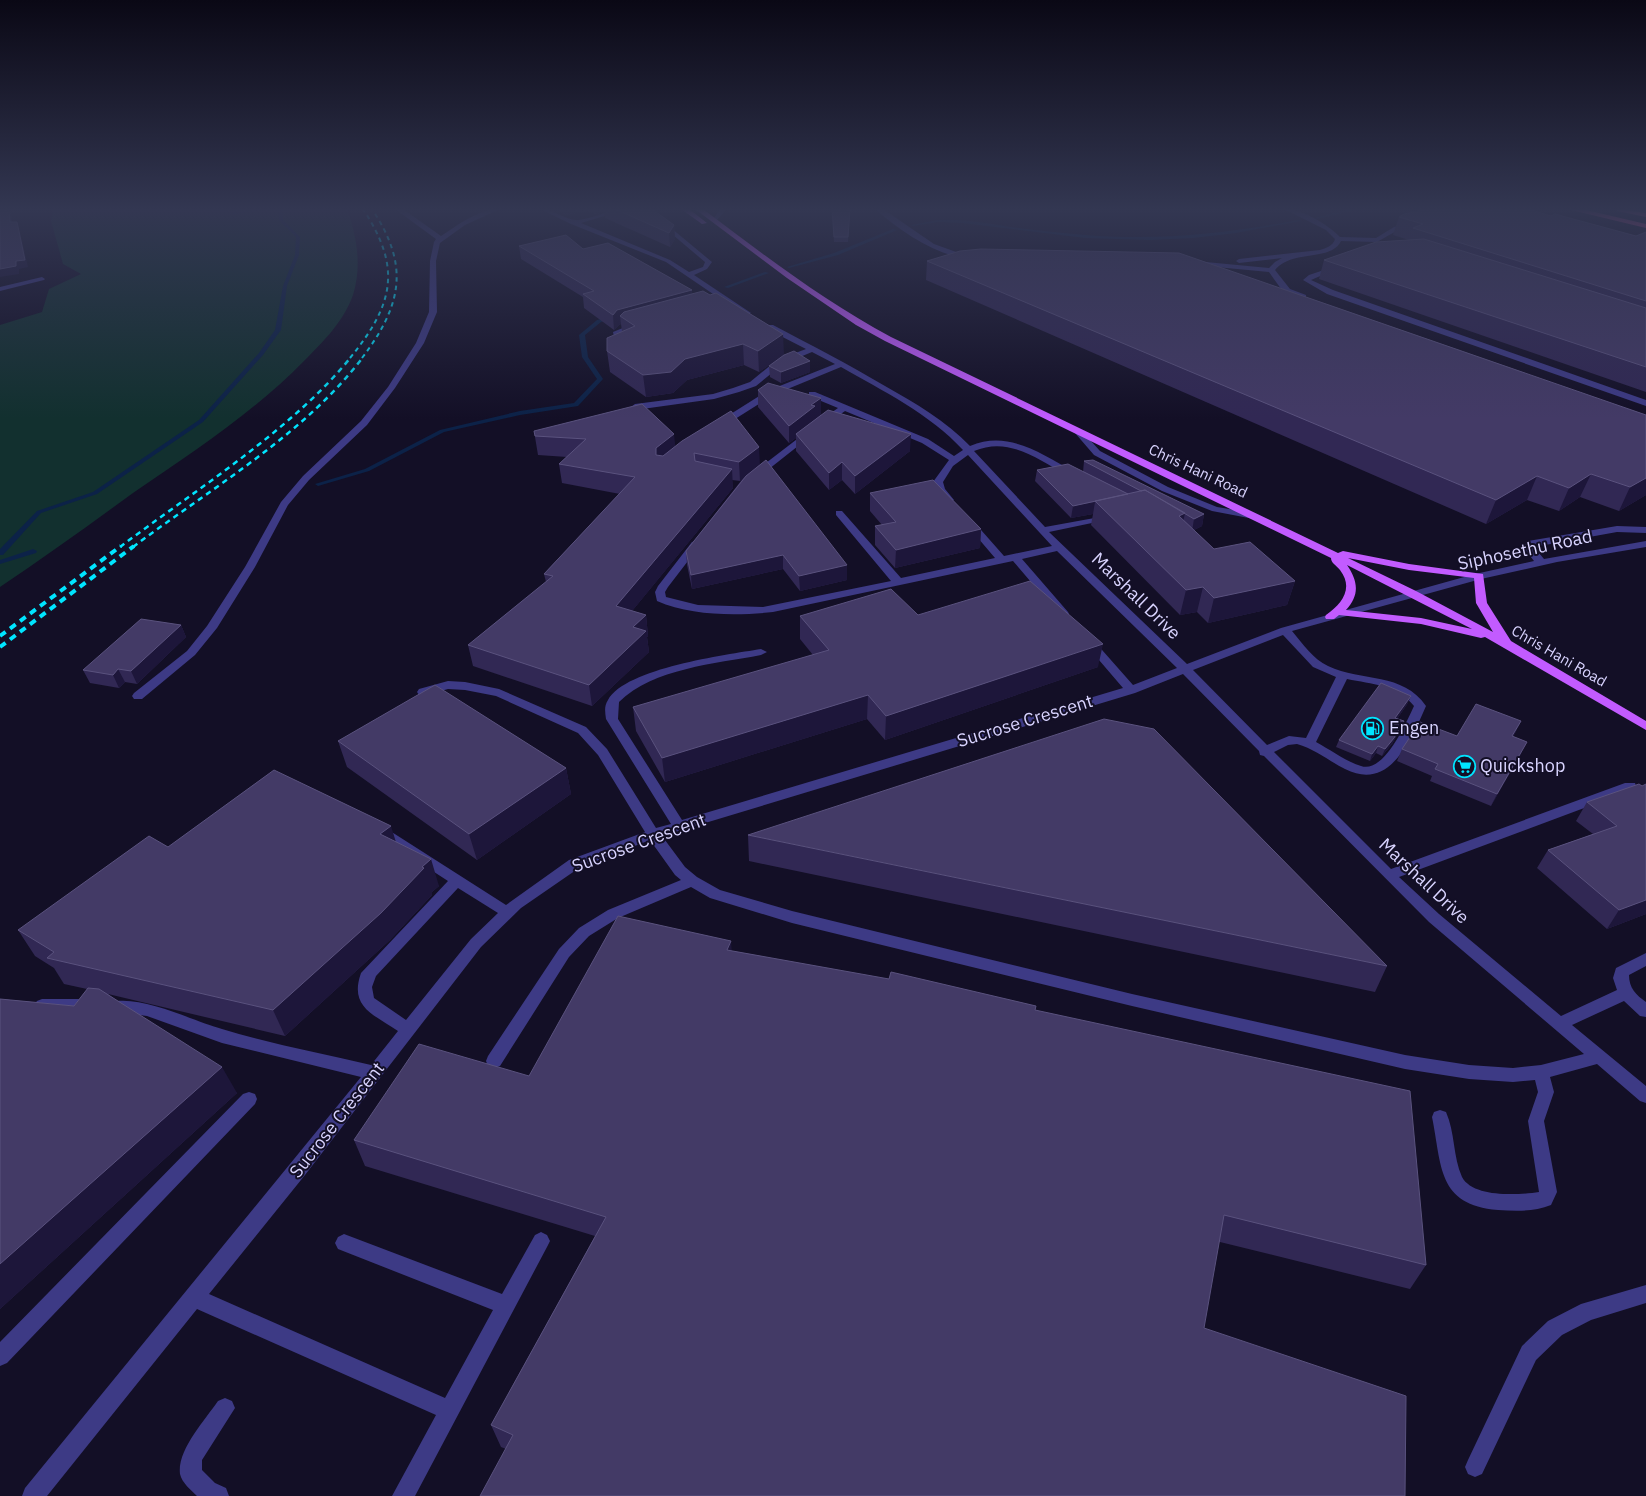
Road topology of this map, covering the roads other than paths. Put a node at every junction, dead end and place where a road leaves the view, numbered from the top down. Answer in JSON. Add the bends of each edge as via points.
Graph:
{"nodes":[{"id":1,"x":433,"y":279,"type":"edge"},
{"id":2,"x":696,"y":279,"type":"edge"},
{"id":3,"x":790,"y":279,"type":"edge"},
{"id":4,"x":1278,"y":279,"type":"edge"},
{"id":5,"x":1308,"y":279,"type":"edge"},
{"id":6,"x":42,"y":280,"type":"dead end"},
{"id":7,"x":1270,"y":286,"type":"edge"},
{"id":8,"x":0,"y":289,"type":"edge"},
{"id":9,"x":1287,"y":291,"type":"junction"},
{"id":10,"x":1315,"y":301,"type":"edge"},
{"id":11,"x":648,"y":322,"type":"edge"},
{"id":12,"x":812,"y":349,"type":"junction"},
{"id":13,"x":620,"y":351,"type":"edge"},
{"id":14,"x":842,"y":364,"type":"junction"},
{"id":15,"x":812,"y":394,"type":"edge"},
{"id":16,"x":1646,"y":403,"type":"edge"},
{"id":17,"x":635,"y":407,"type":"edge"},
{"id":18,"x":844,"y":407,"type":"junction"},
{"id":19,"x":716,"y":427,"type":"edge"},
{"id":20,"x":1079,"y":433,"type":"joint"},
{"id":21,"x":968,"y":450,"type":"junction"},
{"id":22,"x":953,"y":459,"type":"junction"},
{"id":23,"x":750,"y":480,"type":"edge"},
{"id":24,"x":1082,"y":480,"type":"edge"},
{"id":25,"x":839,"y":513,"type":"dead end"},
{"id":26,"x":1123,"y":514,"type":"edge"},
{"id":27,"x":1254,"y":516,"type":"joint"},
{"id":28,"x":1646,"y":530,"type":"edge"},
{"id":29,"x":1042,"y":531,"type":"junction"},
{"id":30,"x":706,"y":532,"type":"edge"},
{"id":31,"x":1646,"y":544,"type":"edge"},
{"id":32,"x":1319,"y":547,"type":"junction"},
{"id":33,"x":1058,"y":548,"type":"junction"},
{"id":34,"x":1015,"y":557,"type":"junction"},
{"id":35,"x":1002,"y":560,"type":"junction"},
{"id":36,"x":1541,"y":562,"type":"junction"},
{"id":37,"x":1479,"y":576,"type":"junction"},
{"id":38,"x":899,"y":583,"type":"junction"},
{"id":39,"x":1412,"y":593,"type":"junction"},
{"id":40,"x":1343,"y":613,"type":"junction"},
{"id":41,"x":1330,"y":617,"type":"junction"},
{"id":42,"x":1073,"y":623,"type":"edge"},
{"id":43,"x":1285,"y":630,"type":"junction"},
{"id":44,"x":1086,"y":638,"type":"edge"},
{"id":45,"x":1507,"y":644,"type":"junction"},
{"id":46,"x":761,"y":652,"type":"dead end"},
{"id":47,"x":1186,"y":670,"type":"junction"},
{"id":48,"x":1343,"y":675,"type":"junction"},
{"id":49,"x":1131,"y":690,"type":"junction"},
{"id":50,"x":138,"y":696,"type":"dead end"},
{"id":51,"x":414,"y":698,"type":"edge"},
{"id":52,"x":1646,"y":726,"type":"edge"},
{"id":53,"x":1309,"y":744,"type":"junction"},
{"id":54,"x":1264,"y":752,"type":"junction"},
{"id":55,"x":1630,"y":786,"type":"edge"},
{"id":56,"x":368,"y":824,"type":"edge"},
{"id":57,"x":679,"y":826,"type":"junction"},
{"id":58,"x":653,"y":834,"type":"junction"},
{"id":59,"x":1389,"y":875,"type":"junction"},
{"id":60,"x":457,"y":880,"type":"junction"},
{"id":61,"x":692,"y":882,"type":"junction"},
{"id":62,"x":507,"y":912,"type":"junction"},
{"id":63,"x":1646,"y":959,"type":"edge"},
{"id":64,"x":1626,"y":994,"type":"junction"},
{"id":65,"x":23,"y":1007,"type":"edge"},
{"id":66,"x":1646,"y":1012,"type":"edge"},
{"id":67,"x":1560,"y":1024,"type":"junction"},
{"id":68,"x":407,"y":1029,"type":"junction"},
{"id":69,"x":1599,"y":1056,"type":"junction"},
{"id":70,"x":494,"y":1061,"type":"dead end"},
{"id":71,"x":1541,"y":1072,"type":"junction"},
{"id":72,"x":374,"y":1073,"type":"junction"},
{"id":73,"x":1646,"y":1096,"type":"edge"},
{"id":74,"x":249,"y":1099,"type":"dead end"},
{"id":75,"x":1440,"y":1117,"type":"dead end"},
{"id":76,"x":541,"y":1241,"type":"dead end"},
{"id":77,"x":344,"y":1243,"type":"dead end"},
{"id":78,"x":1646,"y":1294,"type":"edge"},
{"id":79,"x":195,"y":1298,"type":"junction"},
{"id":80,"x":506,"y":1306,"type":"junction"},
{"id":81,"x":0,"y":1356,"type":"edge"},
{"id":82,"x":224,"y":1408,"type":"dead end"},
{"id":83,"x":449,"y":1410,"type":"junction"},
{"id":84,"x":1475,"y":1467,"type":"dead end"},
{"id":85,"x":33,"y":1496,"type":"edge"},
{"id":86,"x":218,"y":1496,"type":"edge"},
{"id":87,"x":403,"y":1496,"type":"edge"}],
"edges":[{"from":1,"to":50,"type":"street","via":[[433,312],[420,343],[391,388],[364,423],[306,478],[284,504],[250,567],[192,653]]},
{"from":2,"to":12,"type":"street","name":"Marshall Drive","via":[[724,302]]},
{"from":3,"to":20,"type":"main road","via":[[859,323],[932,362]]},
{"from":4,"to":9,"type":"street"},
{"from":5,"to":16,"type":"street","via":[[1330,292]]},
{"from":6,"to":8,"type":"street"},
{"from":7,"to":9,"type":"street"},
{"from":9,"to":10,"type":"street"},
{"from":11,"to":13,"type":"street","via":[[617,332]]},
{"from":12,"to":14,"type":"street","name":"Marshall Drive"},
{"from":12,"to":17,"type":"street","via":[[780,362],[753,384],[736,390]]},
{"from":14,"to":19,"type":"street","via":[[770,393]]},
{"from":14,"to":21,"type":"street","name":"Marshall Drive","via":[[918,408]]},
{"from":15,"to":18,"type":"street"},
{"from":18,"to":22,"type":"street","via":[[925,441]]},
{"from":18,"to":23,"type":"street"},
{"from":20,"to":27,"type":"street","via":[[1097,453],[1165,488],[1215,509]]},
{"from":21,"to":22,"type":"street"},
{"from":21,"to":24,"type":"street","via":[[994,443],[1010,443]]},
{"from":21,"to":29,"type":"street","name":"Marshall Drive"},
{"from":22,"to":35,"type":"street","via":[[938,482],[940,490]]},
{"from":25,"to":38,"type":"street"},
{"from":26,"to":29,"type":"street"},
{"from":27,"to":32,"type":"main road","name":"Chris Hani Road"},
{"from":28,"to":36,"type":"street","via":[[1618,529],[1532,543],[1528,547]]},
{"from":29,"to":33,"type":"street","name":"Marshall Drive"},
{"from":30,"to":38,"type":"street","via":[[663,586],[661,599],[667,603],[757,611]]},
{"from":31,"to":36,"type":"street","name":"Siphosethu Road"},
{"from":32,"to":37,"type":"main road","via":[[1382,562]]},
{"from":32,"to":39,"type":"main road","name":"Chris Hani Road"},
{"from":32,"to":41,"type":"main road","via":[[1340,563],[1351,581],[1351,598]]},
{"from":33,"to":34,"type":"street"},
{"from":33,"to":47,"type":"street","name":"Marshall Drive"},
{"from":34,"to":35,"type":"street"},
{"from":34,"to":42,"type":"street"},
{"from":35,"to":38,"type":"street"},
{"from":36,"to":37,"type":"street","name":"Siphosethu Road"},
{"from":37,"to":39,"type":"street","name":"Siphosethu Road"},
{"from":37,"to":45,"type":"main road","via":[[1479,600]]},
{"from":39,"to":40,"type":"street","name":"Sucrose Crescent"},
{"from":39,"to":45,"type":"main road","name":"Chris Hani Road"},
{"from":40,"to":41,"type":"street","name":"Sucrose Crescent"},
{"from":40,"to":45,"type":"main road","via":[[1421,621]]},
{"from":41,"to":43,"type":"street","name":"Sucrose Crescent"},
{"from":43,"to":47,"type":"street","name":"Sucrose Crescent"},
{"from":43,"to":48,"type":"street","via":[[1320,667]]},
{"from":44,"to":49,"type":"street"},
{"from":45,"to":52,"type":"main road","name":"Chris Hani Road"},
{"from":46,"to":57,"type":"street","via":[[672,671],[639,683],[613,701],[612,719]]},
{"from":47,"to":49,"type":"street","name":"Sucrose Crescent"},
{"from":47,"to":54,"type":"street","name":"Marshall Drive"},
{"from":48,"to":53,"type":"street"},
{"from":48,"to":53,"type":"street","via":[[1388,684],[1414,697],[1420,706],[1412,723],[1385,766],[1377,772],[1359,770]]},
{"from":49,"to":57,"type":"street","name":"Sucrose Crescent"},
{"from":51,"to":58,"type":"street","via":[[434,687],[464,686],[499,693],[582,730],[603,752]]},
{"from":53,"to":54,"type":"street","via":[[1284,741]]},
{"from":54,"to":59,"type":"street","name":"Marshall Drive"},
{"from":55,"to":59,"type":"street"},
{"from":56,"to":60,"type":"street"},
{"from":57,"to":58,"type":"street","name":"Sucrose Crescent"},
{"from":58,"to":61,"type":"street"},
{"from":58,"to":62,"type":"street","name":"Sucrose Crescent","via":[[574,864]]},
{"from":59,"to":67,"type":"street","name":"Marshall Drive","via":[[1434,918]]},
{"from":60,"to":62,"type":"street"},
{"from":60,"to":68,"type":"street","via":[[369,973],[364,987],[367,1001]]},
{"from":61,"to":70,"type":"street","via":[[613,914],[584,932],[564,953]]},
{"from":61,"to":71,"type":"street","via":[[715,894],[792,917],[1396,1060],[1469,1072],[1513,1075]]},
{"from":62,"to":68,"type":"street","name":"Sucrose Crescent","via":[[476,943]]},
{"from":63,"to":64,"type":"street","via":[[1620,972],[1619,983]]},
{"from":64,"to":66,"type":"street"},
{"from":64,"to":67,"type":"street"},
{"from":65,"to":72,"type":"street","via":[[80,1004],[147,1010],[222,1036]]},
{"from":67,"to":69,"type":"street","name":"Marshall Drive"},
{"from":68,"to":72,"type":"street","name":"Sucrose Crescent"},
{"from":69,"to":71,"type":"street"},
{"from":69,"to":73,"type":"street","name":"Marshall Drive"},
{"from":71,"to":75,"type":"street","via":[[1546,1092],[1536,1121],[1548,1192],[1545,1199],[1536,1203],[1479,1199],[1468,1195],[1453,1176]]},
{"from":72,"to":79,"type":"street","name":"Sucrose Crescent"},
{"from":74,"to":81,"type":"street"},
{"from":76,"to":80,"type":"street"},
{"from":77,"to":80,"type":"street"},
{"from":78,"to":84,"type":"street","via":[[1588,1311],[1555,1328],[1530,1352]]},
{"from":79,"to":83,"type":"street"},
{"from":79,"to":85,"type":"street","name":"Sucrose Crescent"},
{"from":80,"to":83,"type":"street"},
{"from":82,"to":86,"type":"street","via":[[192,1457],[191,1474],[207,1491]]},
{"from":83,"to":87,"type":"street"}]}
